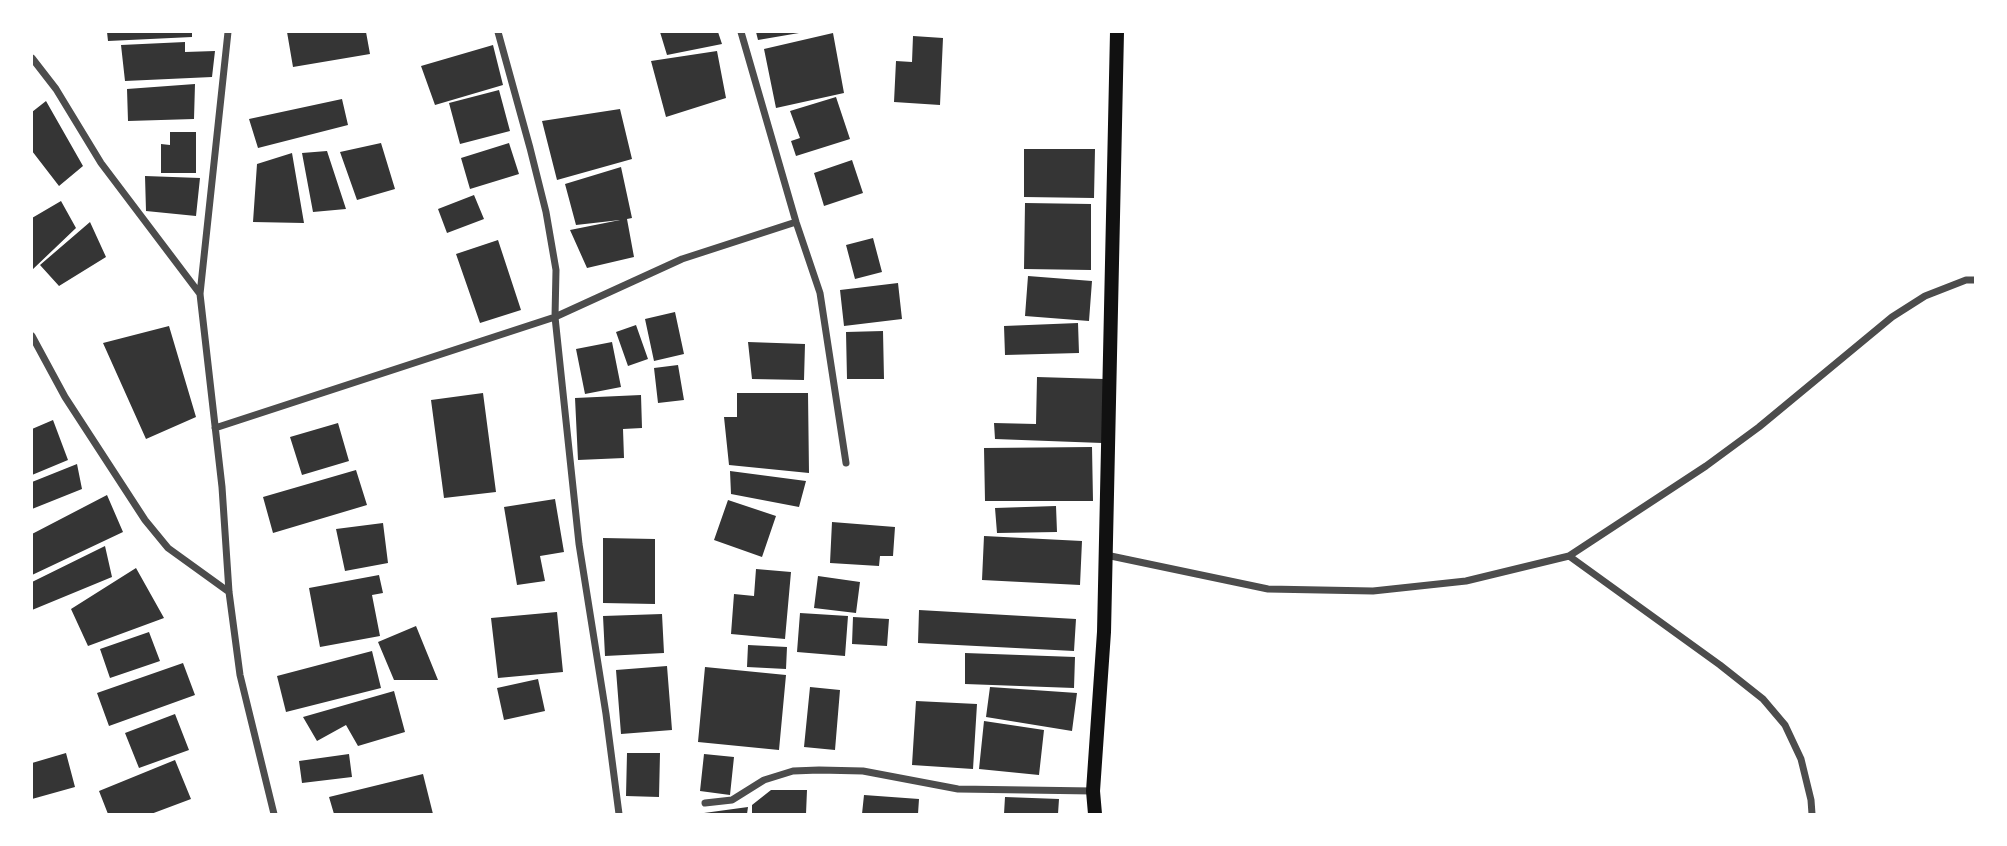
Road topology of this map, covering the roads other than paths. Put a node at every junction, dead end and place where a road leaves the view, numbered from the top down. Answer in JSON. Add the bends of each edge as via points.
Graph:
{"nodes":[{"id":1,"x":228,"y":32,"type":"edge"},
{"id":2,"x":499,"y":32,"type":"edge"},
{"id":3,"x":741,"y":32,"type":"edge"},
{"id":4,"x":1117,"y":32,"type":"edge"},
{"id":5,"x":32,"y":58,"type":"edge"},
{"id":6,"x":796,"y":222,"type":"junction"},
{"id":7,"x":1976,"y":280,"type":"edge"},
{"id":8,"x":200,"y":294,"type":"junction"},
{"id":9,"x":555,"y":317,"type":"junction"},
{"id":10,"x":32,"y":336,"type":"edge"},
{"id":11,"x":215,"y":428,"type":"junction"},
{"id":12,"x":846,"y":463,"type":"dead end"},
{"id":13,"x":1105,"y":555,"type":"junction"},
{"id":14,"x":1569,"y":556,"type":"junction"},
{"id":15,"x":229,"y":592,"type":"junction"},
{"id":16,"x":1093,"y":791,"type":"junction"},
{"id":17,"x":705,"y":803,"type":"dead end"},
{"id":18,"x":274,"y":814,"type":"edge"},
{"id":19,"x":619,"y":814,"type":"edge"},
{"id":20,"x":1095,"y":814,"type":"edge"},
{"id":21,"x":1812,"y":814,"type":"edge"}],
"edges":[{"from":1,"to":8,"type":"street"},
{"from":2,"to":9,"type":"street","via":[[546,212],[556,270]]},
{"from":3,"to":6,"type":"street"},
{"from":4,"to":13,"type":"main road"},
{"from":5,"to":8,"type":"street","via":[[57,89],[100,163]]},
{"from":6,"to":9,"type":"street","via":[[682,259]]},
{"from":6,"to":12,"type":"street","via":[[820,293]]},
{"from":7,"to":14,"type":"street","via":[[1925,296],[1892,317],[1706,466]]},
{"from":8,"to":11,"type":"street"},
{"from":9,"to":11,"type":"street"},
{"from":9,"to":19,"type":"street","via":[[579,544]]},
{"from":10,"to":15,"type":"street","via":[[65,397],[145,520],[168,548]]},
{"from":11,"to":15,"type":"street"},
{"from":13,"to":14,"type":"street","via":[[1268,589],[1373,591],[1466,581]]},
{"from":13,"to":16,"type":"main road"},
{"from":14,"to":21,"type":"street","via":[[1763,698],[1785,725],[1801,759]]},
{"from":15,"to":18,"type":"street","via":[[240,675]]},
{"from":16,"to":17,"type":"street","via":[[958,789],[863,771],[819,770],[793,771],[764,780],[732,800]]},
{"from":16,"to":20,"type":"main road"}]}
